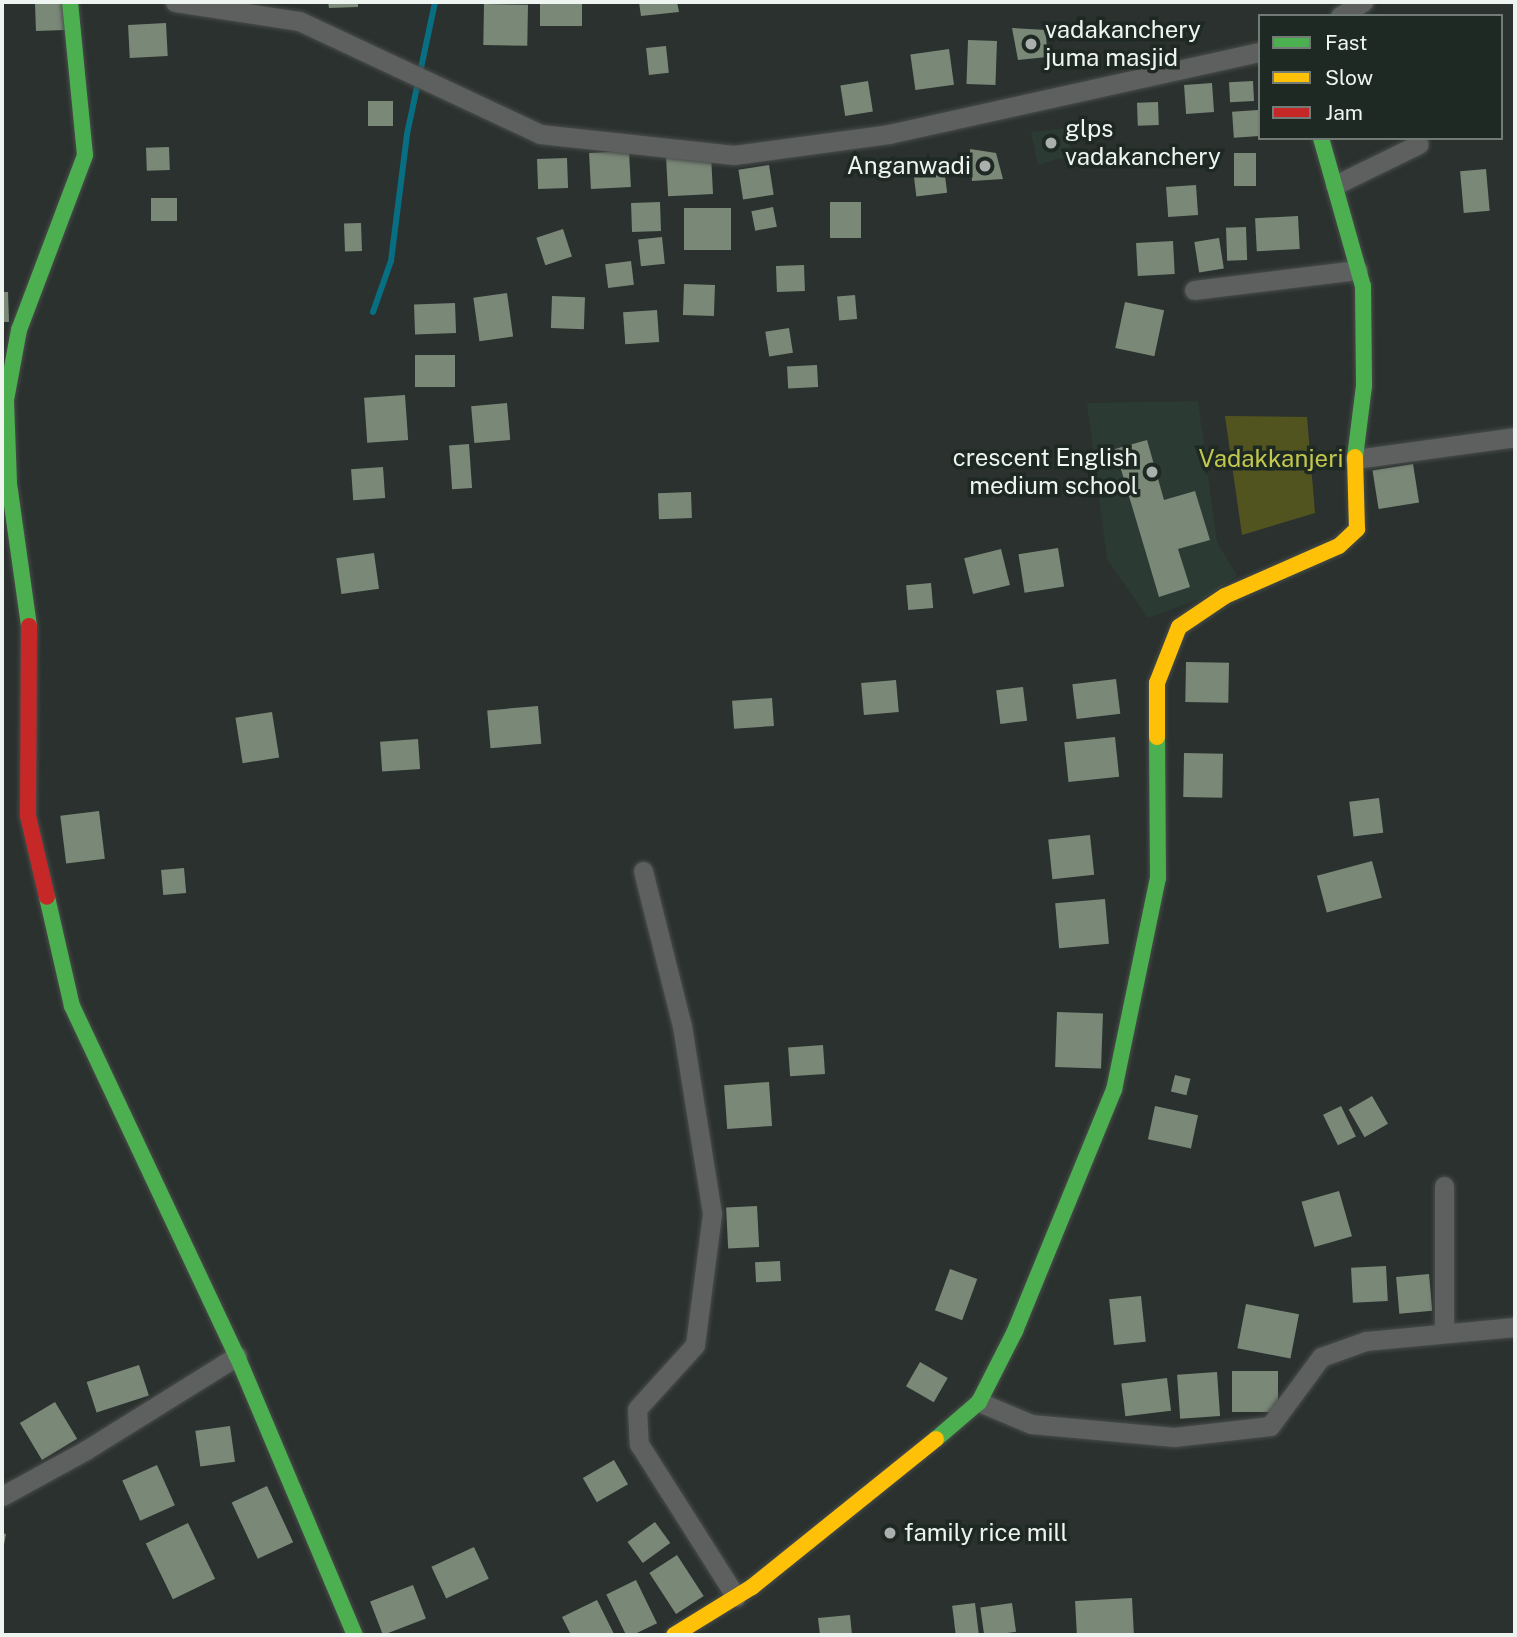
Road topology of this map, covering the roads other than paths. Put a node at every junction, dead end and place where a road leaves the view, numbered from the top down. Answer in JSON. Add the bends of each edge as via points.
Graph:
{"nodes":[{"id":1,"x":70,"y":2,"type":"edge"},
{"id":2,"x":175,"y":2,"type":"edge"},
{"id":3,"x":1363,"y":2,"type":"edge"},
{"id":4,"x":1343,"y":14,"type":"edge"},
{"id":5,"x":1258,"y":52,"type":"edge"},
{"id":6,"x":1322,"y":140,"type":"edge"},
{"id":7,"x":1419,"y":144,"type":"dead end"},
{"id":8,"x":1335,"y":185,"type":"junction"},
{"id":9,"x":1358,"y":270,"type":"junction"},
{"id":10,"x":1194,"y":290,"type":"dead end"},
{"id":11,"x":1515,"y":437,"type":"edge"},
{"id":12,"x":1356,"y":459,"type":"junction"},
{"id":13,"x":643,"y":871,"type":"dead end"},
{"id":14,"x":1444,"y":1186,"type":"dead end"},
{"id":15,"x":1515,"y":1326,"type":"edge"},
{"id":16,"x":1444,"y":1333,"type":"junction"},
{"id":17,"x":237,"y":1356,"type":"junction"},
{"id":18,"x":979,"y":1402,"type":"junction"},
{"id":19,"x":2,"y":1496,"type":"edge"},
{"id":20,"x":736,"y":1597,"type":"junction"},
{"id":21,"x":355,"y":1635,"type":"edge"},
{"id":22,"x":674,"y":1635,"type":"edge"}],
"edges":[{"from":1,"to":17,"type":"street","via":[[85,155],[19,330],[6,400],[9,484],[23,560],[32,661],[28,816],[72,1006]]},
{"from":2,"to":5,"type":"street","via":[[299,21],[540,134],[734,155],[889,134]]},
{"from":3,"to":4,"type":"street"},
{"from":6,"to":8,"type":"street"},
{"from":7,"to":8,"type":"street"},
{"from":8,"to":9,"type":"street"},
{"from":9,"to":10,"type":"street"},
{"from":9,"to":12,"type":"street","via":[[1363,286],[1364,386]]},
{"from":11,"to":12,"type":"street"},
{"from":12,"to":18,"type":"street","via":[[1357,529],[1339,546],[1226,596],[1179,628],[1157,683],[1158,878],[1114,1090],[1015,1331]]},
{"from":13,"to":20,"type":"street","via":[[682,1027],[712,1214],[695,1345],[637,1409],[639,1444]]},
{"from":14,"to":16,"type":"street"},
{"from":15,"to":16,"type":"street"},
{"from":16,"to":18,"type":"street","via":[[1366,1341],[1321,1357],[1270,1426],[1174,1437],[1031,1424]]},
{"from":17,"to":19,"type":"street"},
{"from":17,"to":21,"type":"street"},
{"from":18,"to":20,"type":"street","via":[[894,1475]]},
{"from":20,"to":22,"type":"street"}]}
